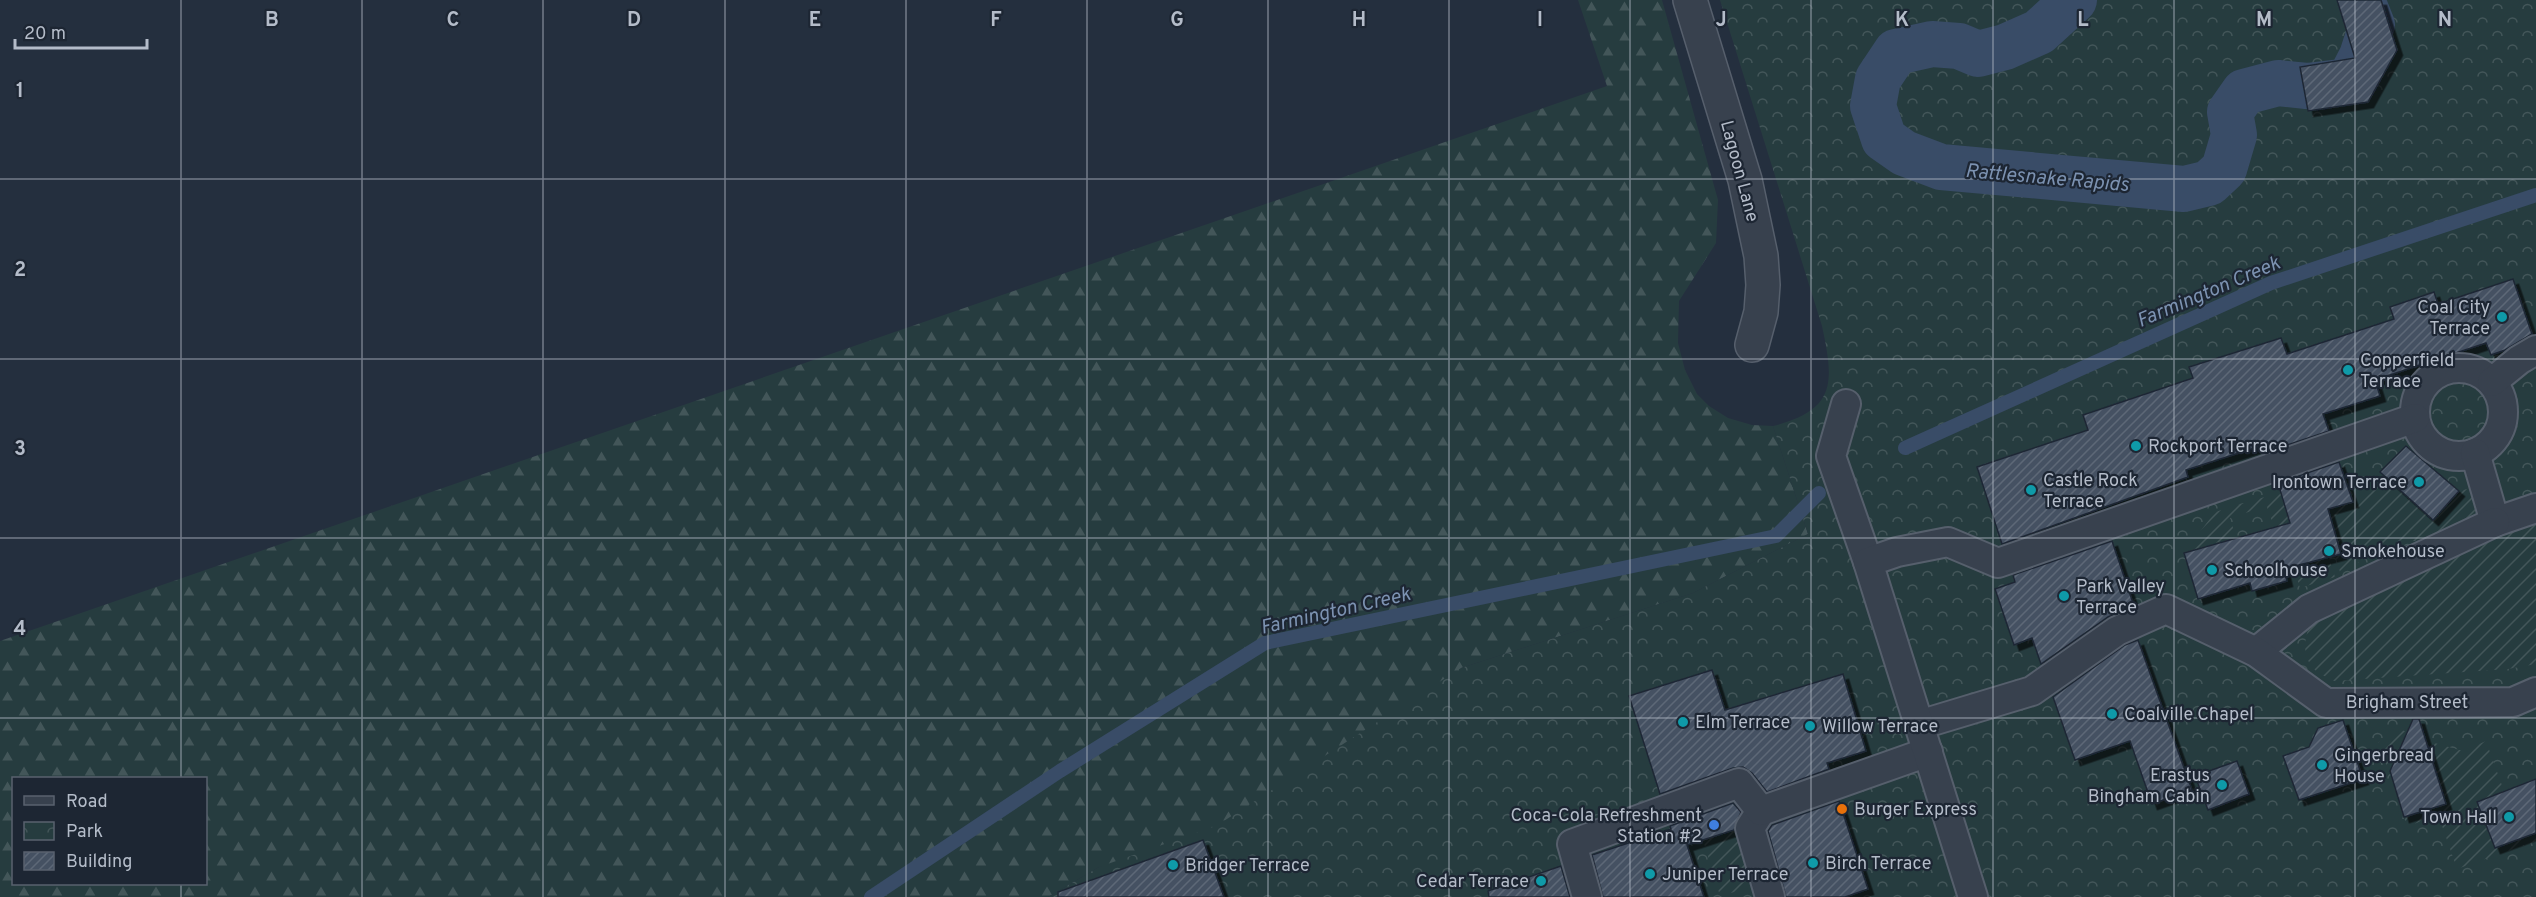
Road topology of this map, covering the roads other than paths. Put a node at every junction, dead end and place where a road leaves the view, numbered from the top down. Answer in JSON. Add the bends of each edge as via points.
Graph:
{"nodes":[{"id":1,"x":1690,"y":0,"type":"edge"},
{"id":2,"x":1752,"y":345,"type":"dead end"},
{"id":3,"x":2536,"y":350,"type":"edge"},
{"id":4,"x":2492,"y":382,"type":"junction"},
{"id":5,"x":1846,"y":404,"type":"dead end"},
{"id":6,"x":2415,"y":418,"type":"junction"},
{"id":7,"x":2475,"y":453,"type":"junction"},
{"id":8,"x":2536,"y":508,"type":"edge"},
{"id":9,"x":2495,"y":522,"type":"junction"},
{"id":10,"x":1868,"y":562,"type":"junction"},
{"id":11,"x":2256,"y":652,"type":"junction"},
{"id":12,"x":2536,"y":692,"type":"edge"},
{"id":13,"x":1919,"y":725,"type":"junction"},
{"id":14,"x":1928,"y":752,"type":"junction"},
{"id":15,"x":1761,"y":811,"type":"junction"},
{"id":16,"x":1587,"y":897,"type":"edge"},
{"id":17,"x":1770,"y":897,"type":"edge"},
{"id":18,"x":1973,"y":897,"type":"edge"}],
"edges":[{"from":1,"to":2,"type":"street","name":"Lagoon Lane","via":[[1745,180],[1759,247],[1763,285]]},
{"from":3,"to":4,"type":"street"},
{"from":4,"to":6,"type":"street","via":[[2468,368],[2440,371],[2420,390]]},
{"from":4,"to":7,"type":"street","via":[[2503,408],[2502,422],[2492,441]]},
{"from":5,"to":10,"type":"street","via":[[1831,456]]},
{"from":6,"to":7,"type":"street","via":[[2419,431],[2437,450],[2462,456]]},
{"from":6,"to":10,"type":"street","via":[[1998,563],[1948,542]]},
{"from":7,"to":9,"type":"street"},
{"from":8,"to":9,"type":"street"},
{"from":9,"to":11,"type":"street","via":[[2309,609]]},
{"from":10,"to":13,"type":"street"},
{"from":11,"to":12,"type":"street","name":"Brigham Street","via":[[2325,703],[2513,702]]},
{"from":11,"to":13,"type":"street","name":"Brigham Street","via":[[2166,609],[2117,632],[2032,691]]},
{"from":13,"to":14,"type":"street"},
{"from":14,"to":15,"type":"street"},
{"from":14,"to":18,"type":"street"},
{"from":15,"to":16,"type":"street","via":[[1739,783],[1572,844]]},
{"from":15,"to":17,"type":"street","via":[[1750,828]]}]}
